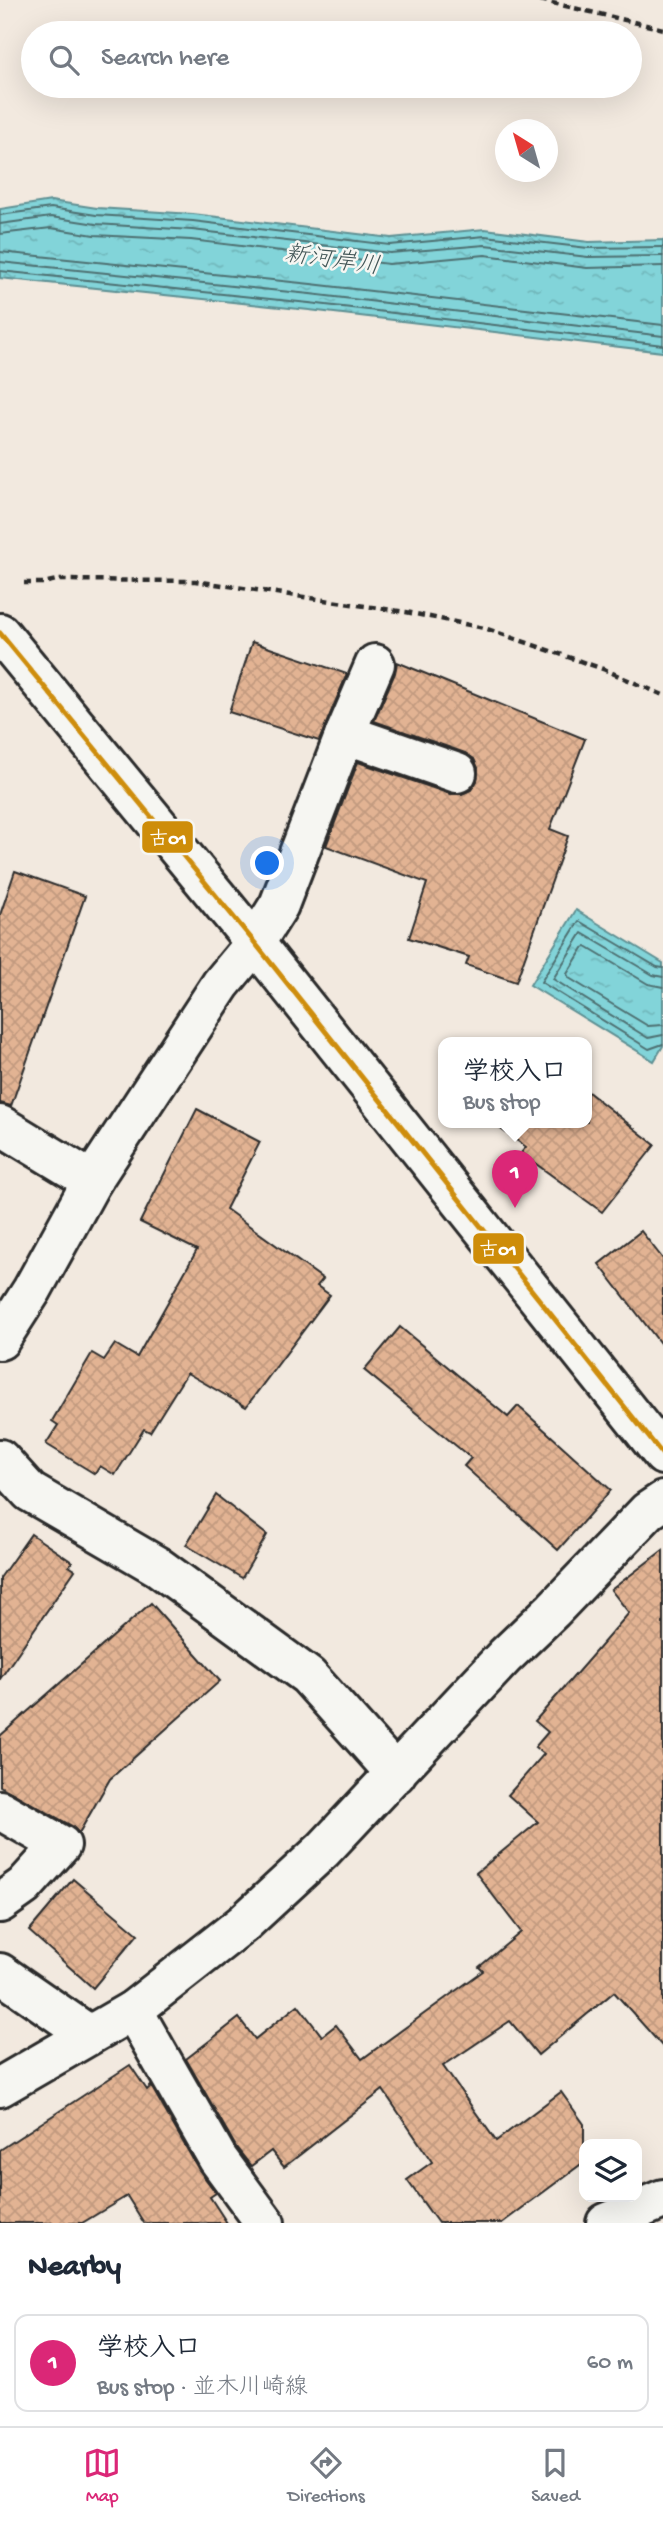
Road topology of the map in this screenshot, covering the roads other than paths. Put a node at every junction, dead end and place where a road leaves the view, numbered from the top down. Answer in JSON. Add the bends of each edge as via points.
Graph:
{"nodes":[{"id":1,"x":0,"y":633,"type":"edge"},
{"id":2,"x":375,"y":664,"type":"dead end"},
{"id":3,"x":345,"y":734,"type":"junction"},
{"id":4,"x":457,"y":773,"type":"dead end"},
{"id":5,"x":255,"y":943,"type":"junction"},
{"id":6,"x":0,"y":1125,"type":"edge"},
{"id":7,"x":92,"y":1181,"type":"junction"},
{"id":8,"x":0,"y":1340,"type":"edge"},
{"id":9,"x":663,"y":1455,"type":"edge"},
{"id":10,"x":0,"y":1459,"type":"edge"},
{"id":11,"x":663,"y":1501,"type":"edge"},
{"id":12,"x":396,"y":1774,"type":"junction"},
{"id":13,"x":0,"y":1810,"type":"edge"},
{"id":14,"x":0,"y":1903,"type":"edge"},
{"id":15,"x":0,"y":1973,"type":"edge"},
{"id":16,"x":133,"y":2010,"type":"junction"},
{"id":17,"x":88,"y":2034,"type":"junction"},
{"id":18,"x":0,"y":2087,"type":"edge"},
{"id":19,"x":663,"y":2199,"type":"edge"},
{"id":20,"x":265,"y":2223,"type":"edge"},
{"id":21,"x":606,"y":2223,"type":"edge"}],
"edges":[{"from":1,"to":5,"type":"street"},
{"from":2,"to":3,"type":"street"},
{"from":3,"to":4,"type":"street"},
{"from":3,"to":5,"type":"street","via":[[279,905]]},
{"from":5,"to":7,"type":"street","via":[[221,984]]},
{"from":5,"to":9,"type":"street"},
{"from":6,"to":7,"type":"street"},
{"from":7,"to":8,"type":"street"},
{"from":10,"to":12,"type":"street","via":[[30,1492],[157,1566],[308,1676]]},
{"from":11,"to":12,"type":"street","via":[[505,1656]]},
{"from":12,"to":16,"type":"street","via":[[244,1923]]},
{"from":13,"to":14,"type":"street","via":[[61,1846],[24,1886]]},
{"from":15,"to":17,"type":"street"},
{"from":16,"to":17,"type":"street"},
{"from":16,"to":20,"type":"street","via":[[218,2159]]},
{"from":17,"to":18,"type":"street"},
{"from":19,"to":21,"type":"street"}]}
